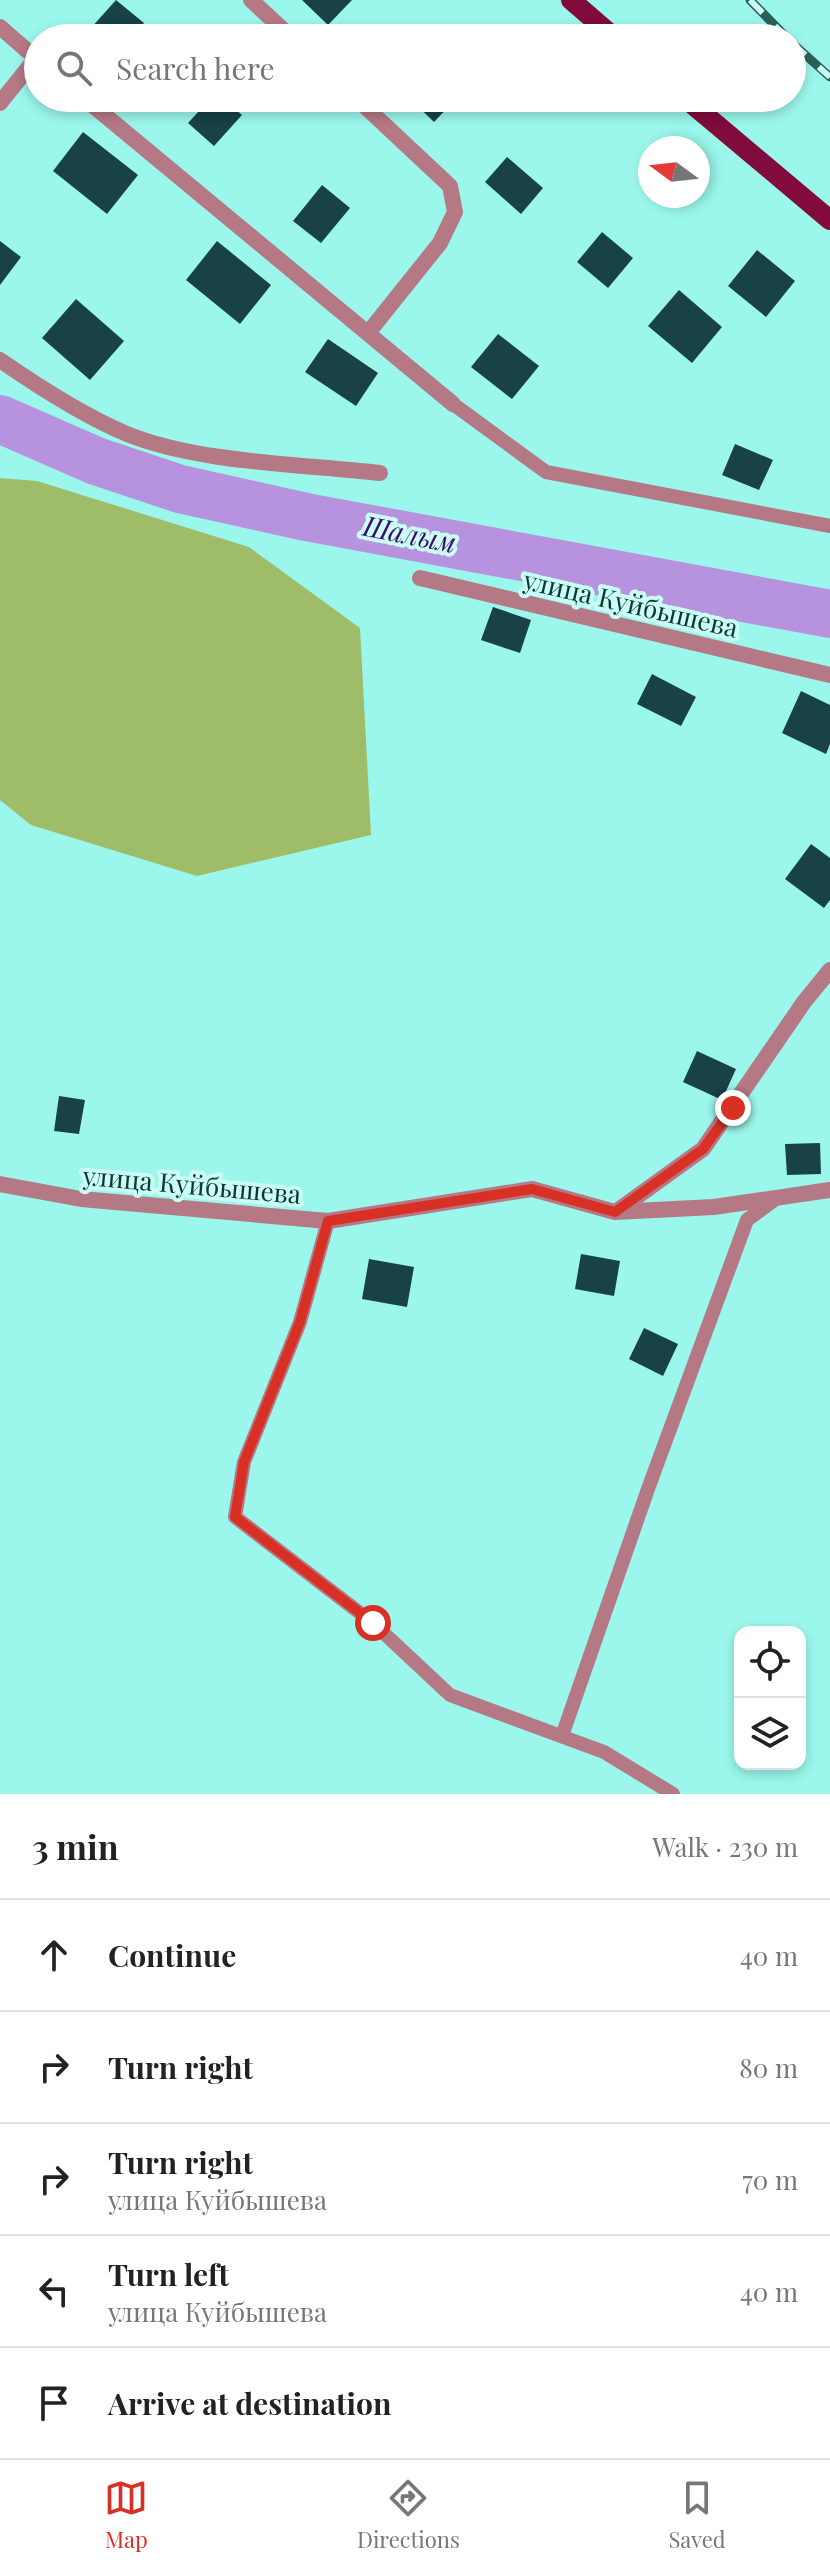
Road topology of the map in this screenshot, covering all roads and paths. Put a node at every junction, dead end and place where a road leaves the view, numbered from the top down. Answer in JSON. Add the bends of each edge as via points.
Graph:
{"nodes":[{"id":1,"x":251,"y":0,"type":"edge"},
{"id":2,"x":571,"y":0,"type":"edge"},
{"id":3,"x":277,"y":24,"type":"edge"},
{"id":4,"x":599,"y":24,"type":"edge"},
{"id":5,"x":0,"y":27,"type":"edge"},
{"id":6,"x":24,"y":48,"type":"edge"},
{"id":7,"x":24,"y":74,"type":"edge"},
{"id":8,"x":0,"y":103,"type":"edge"},
{"id":9,"x":101,"y":112,"type":"edge"},
{"id":10,"x":371,"y":112,"type":"edge"},
{"id":11,"x":702,"y":112,"type":"edge"},
{"id":12,"x":830,"y":220,"type":"edge"},
{"id":13,"x":368,"y":333,"type":"junction"},
{"id":14,"x":0,"y":360,"type":"edge"},
{"id":15,"x":453,"y":404,"type":"joint"},
{"id":16,"x":380,"y":473,"type":"dead end"},
{"id":17,"x":830,"y":526,"type":"edge"},
{"id":18,"x":420,"y":578,"type":"dead end"},
{"id":19,"x":830,"y":675,"type":"edge"},
{"id":20,"x":830,"y":970,"type":"edge"},
{"id":21,"x":0,"y":1184,"type":"edge"},
{"id":22,"x":830,"y":1190,"type":"edge"},
{"id":23,"x":777,"y":1197,"type":"junction"},
{"id":24,"x":615,"y":1212,"type":"junction"},
{"id":25,"x":328,"y":1221,"type":"junction"},
{"id":26,"x":562,"y":1736,"type":"junction"},
{"id":27,"x":673,"y":1794,"type":"edge"}],
"edges":[{"from":1,"to":3,"type":"street"},
{"from":2,"to":4,"type":"main road"},
{"from":5,"to":6,"type":"street"},
{"from":7,"to":8,"type":"street"},
{"from":9,"to":13,"type":"street"},
{"from":10,"to":13,"type":"street","via":[[450,186],[455,212],[440,243]]},
{"from":11,"to":12,"type":"main road"},
{"from":13,"to":15,"type":"street"},
{"from":14,"to":16,"type":"street","via":[[126,434],[182,451]]},
{"from":15,"to":17,"type":"lane","via":[[546,472]]},
{"from":18,"to":19,"type":"street","name":"улица Куйбышева"},
{"from":20,"to":24,"type":"street","via":[[703,1149]]},
{"from":21,"to":25,"type":"street","name":"улица Куйбышева","via":[[81,1199]]},
{"from":22,"to":23,"type":"street","name":"улица Куйбышева"},
{"from":23,"to":24,"type":"street","name":"улица Куйбышева","via":[[714,1207]]},
{"from":23,"to":26,"type":"lane","via":[[747,1220]]},
{"from":24,"to":25,"type":"street","name":"улица Куйбышева","via":[[532,1189]]},
{"from":25,"to":26,"type":"lane","via":[[300,1322],[244,1462],[235,1517],[373,1623],[450,1695]]},
{"from":26,"to":27,"type":"lane","via":[[604,1752]]}]}
